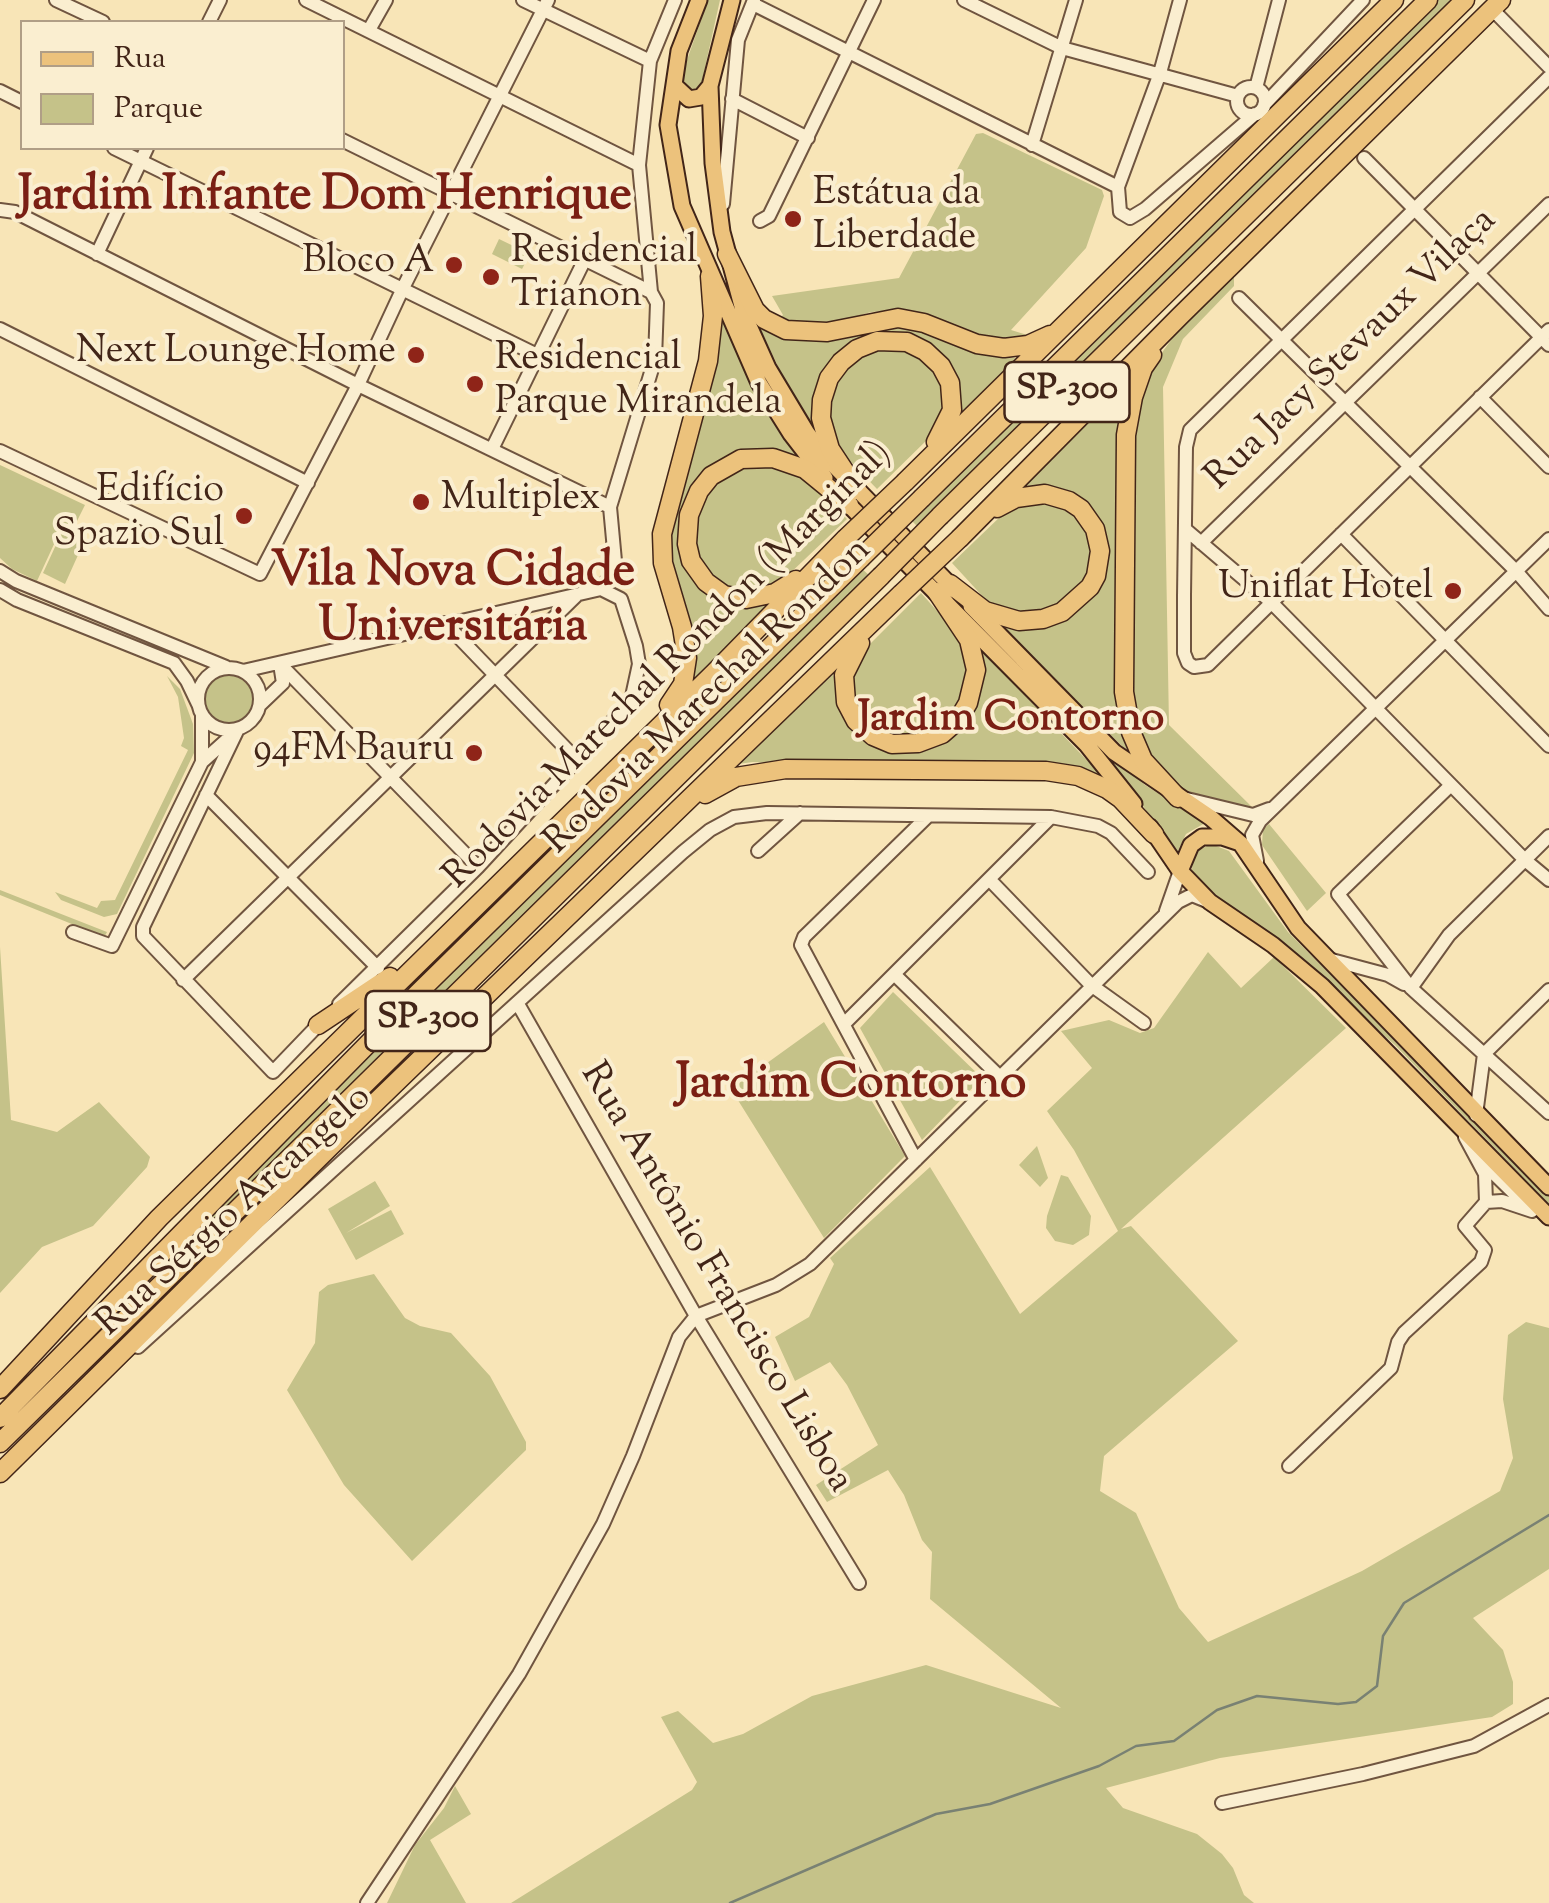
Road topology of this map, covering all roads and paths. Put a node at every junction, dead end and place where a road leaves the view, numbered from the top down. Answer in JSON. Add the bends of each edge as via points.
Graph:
{"nodes":[{"id":1,"x":56,"y":0,"type":"edge"},
{"id":2,"x":306,"y":0,"type":"edge"},
{"id":3,"x":386,"y":0,"type":"edge"},
{"id":4,"x":523,"y":0,"type":"edge"},
{"id":5,"x":674,"y":0,"type":"edge"},
{"id":6,"x":699,"y":0,"type":"edge"},
{"id":7,"x":732,"y":0,"type":"edge"},
{"id":8,"x":874,"y":0,"type":"edge"},
{"id":9,"x":964,"y":0,"type":"edge"},
{"id":10,"x":1076,"y":0,"type":"edge"},
{"id":11,"x":1180,"y":0,"type":"edge"},
{"id":12,"x":1279,"y":0,"type":"edge"},
{"id":13,"x":1364,"y":0,"type":"edge"},
{"id":14,"x":1394,"y":0,"type":"edge"},
{"id":15,"x":1428,"y":0,"type":"edge"},
{"id":16,"x":1465,"y":0,"type":"edge"},
{"id":17,"x":754,"y":2,"type":"edge"},
{"id":18,"x":1497,"y":4,"type":"edge"},
{"id":19,"x":545,"y":5,"type":"edge"},
{"id":20,"x":100,"y":20,"type":"edge"},
{"id":21,"x":369,"y":30,"type":"junction"},
{"id":22,"x":1062,"y":48,"type":"junction"},
{"id":23,"x":848,"y":50,"type":"junction"},
{"id":24,"x":650,"y":60,"type":"junction"},
{"id":25,"x":1549,"y":67,"type":"edge"},
{"id":26,"x":1160,"y":73,"type":"junction"},
{"id":27,"x":1549,"y":77,"type":"edge"},
{"id":28,"x":674,"y":85,"type":"junction"},
{"id":29,"x":710,"y":86,"type":"junction"},
{"id":30,"x":499,"y":98,"type":"junction"},
{"id":31,"x":732,"y":98,"type":"junction"},
{"id":32,"x":1255,"y":102,"type":"junction"},
{"id":33,"x":808,"y":138,"type":"junction"},
{"id":34,"x":345,"y":142,"type":"edge"},
{"id":35,"x":1032,"y":145,"type":"junction"},
{"id":36,"x":144,"y":154,"type":"edge"},
{"id":37,"x":1364,"y":158,"type":"dead end"},
{"id":38,"x":639,"y":165,"type":"junction"},
{"id":39,"x":1118,"y":187,"type":"junction"},
{"id":40,"x":452,"y":195,"type":"junction"},
{"id":41,"x":1549,"y":204,"type":"edge"},
{"id":42,"x":1415,"y":207,"type":"junction"},
{"id":43,"x":7,"y":211,"type":"edge"},
{"id":44,"x":765,"y":218,"type":"dead end"},
{"id":45,"x":0,"y":223,"type":"edge"},
{"id":46,"x":722,"y":232,"type":"junction"},
{"id":47,"x":96,"y":254,"type":"junction"},
{"id":48,"x":727,"y":254,"type":"junction"},
{"id":49,"x":584,"y":261,"type":"junction"},
{"id":50,"x":1478,"y":272,"type":"junction"},
{"id":51,"x":710,"y":276,"type":"junction"},
{"id":52,"x":403,"y":288,"type":"junction"},
{"id":53,"x":651,"y":292,"type":"junction"},
{"id":54,"x":1239,"y":298,"type":"dead end"},
{"id":55,"x":1180,"y":316,"type":"junction"},
{"id":56,"x":1071,"y":321,"type":"junction"},
{"id":57,"x":0,"y":329,"type":"edge"},
{"id":58,"x":1282,"y":338,"type":"junction"},
{"id":59,"x":1546,"y":338,"type":"edge"},
{"id":60,"x":536,"y":355,"type":"junction"},
{"id":61,"x":358,"y":385,"type":"junction"},
{"id":62,"x":1480,"y":397,"type":"junction"},
{"id":63,"x":1347,"y":403,"type":"junction"},
{"id":64,"x":492,"y":449,"type":"junction"},
{"id":65,"x":1,"y":453,"type":"edge"},
{"id":66,"x":1410,"y":466,"type":"junction"},
{"id":67,"x":1549,"y":467,"type":"edge"},
{"id":68,"x":906,"y":480,"type":"junction"},
{"id":69,"x":308,"y":483,"type":"junction"},
{"id":70,"x":853,"y":497,"type":"junction"},
{"id":71,"x":610,"y":507,"type":"junction"},
{"id":72,"x":1184,"y":529,"type":"junction"},
{"id":73,"x":965,"y":533,"type":"junction"},
{"id":74,"x":1341,"y":534,"type":"junction"},
{"id":75,"x":1549,"y":538,"type":"edge"},
{"id":76,"x":1201,"y":543,"type":"junction"},
{"id":77,"x":828,"y":556,"type":"junction"},
{"id":78,"x":0,"y":571,"type":"edge"},
{"id":79,"x":1516,"y":572,"type":"junction"},
{"id":80,"x":943,"y":588,"type":"junction"},
{"id":81,"x":601,"y":589,"type":"junction"},
{"id":82,"x":0,"y":590,"type":"edge"},
{"id":83,"x":576,"y":596,"type":"junction"},
{"id":84,"x":1272,"y":602,"type":"junction"},
{"id":85,"x":886,"y":609,"type":"junction"},
{"id":86,"x":1549,"y":609,"type":"edge"},
{"id":87,"x":444,"y":623,"type":"junction"},
{"id":88,"x":1446,"y":641,"type":"junction"},
{"id":89,"x":280,"y":664,"type":"junction"},
{"id":90,"x":226,"y":668,"type":"junction"},
{"id":91,"x":243,"y":670,"type":"junction"},
{"id":92,"x":495,"y":677,"type":"junction"},
{"id":93,"x":260,"y":704,"type":"junction"},
{"id":94,"x":200,"y":709,"type":"junction"},
{"id":95,"x":1376,"y":710,"type":"junction"},
{"id":96,"x":238,"y":729,"type":"junction"},
{"id":97,"x":1549,"y":746,"type":"edge"},
{"id":98,"x":634,"y":749,"type":"junction"},
{"id":99,"x":576,"y":760,"type":"junction"},
{"id":100,"x":202,"y":762,"type":"junction"},
{"id":101,"x":392,"y":779,"type":"junction"},
{"id":102,"x":1451,"y":785,"type":"junction"},
{"id":103,"x":206,"y":795,"type":"junction"},
{"id":104,"x":1178,"y":798,"type":"junction"},
{"id":105,"x":1276,"y":806,"type":"junction"},
{"id":106,"x":800,"y":814,"type":"junction"},
{"id":107,"x":928,"y":816,"type":"junction"},
{"id":108,"x":671,"y":817,"type":"junction"},
{"id":109,"x":1052,"y":817,"type":"junction"},
{"id":110,"x":1154,"y":834,"type":"junction"},
{"id":111,"x":1549,"y":836,"type":"edge"},
{"id":112,"x":1240,"y":844,"type":"junction"},
{"id":113,"x":758,"y":851,"type":"dead end"},
{"id":114,"x":1525,"y":860,"type":"junction"},
{"id":115,"x":478,"y":867,"type":"junction"},
{"id":116,"x":1180,"y":871,"type":"junction"},
{"id":117,"x":1148,"y":872,"type":"dead end"},
{"id":118,"x":1261,"y":873,"type":"junction"},
{"id":119,"x":989,"y":879,"type":"junction"},
{"id":120,"x":289,"y":880,"type":"junction"},
{"id":121,"x":1549,"y":880,"type":"edge"},
{"id":122,"x":1210,"y":902,"type":"junction"},
{"id":123,"x":1165,"y":914,"type":"junction"},
{"id":124,"x":72,"y":932,"type":"dead end"},
{"id":125,"x":427,"y":952,"type":"junction"},
{"id":126,"x":1326,"y":959,"type":"junction"},
{"id":127,"x":378,"y":968,"type":"junction"},
{"id":128,"x":894,"y":974,"type":"junction"},
{"id":129,"x":183,"y":980,"type":"junction"},
{"id":130,"x":1090,"y":985,"type":"junction"},
{"id":131,"x":1410,"y":988,"type":"junction"},
{"id":132,"x":1549,"y":990,"type":"edge"},
{"id":133,"x":518,"y":1004,"type":"junction"},
{"id":134,"x":844,"y":1024,"type":"junction"},
{"id":135,"x":1144,"y":1024,"type":"dead end"},
{"id":136,"x":318,"y":1025,"type":"junction"},
{"id":137,"x":1484,"y":1054,"type":"junction"},
{"id":138,"x":1000,"y":1077,"type":"junction"},
{"id":139,"x":1549,"y":1113,"type":"edge"},
{"id":140,"x":1476,"y":1114,"type":"junction"},
{"id":141,"x":1453,"y":1118,"type":"junction"},
{"id":142,"x":1478,"y":1158,"type":"junction"},
{"id":143,"x":916,"y":1160,"type":"junction"},
{"id":144,"x":1548,"y":1186,"type":"edge"},
{"id":145,"x":1486,"y":1202,"type":"junction"},
{"id":146,"x":1532,"y":1211,"type":"junction"},
{"id":147,"x":1549,"y":1220,"type":"edge"},
{"id":148,"x":696,"y":1316,"type":"junction"},
{"id":149,"x":97,"y":1379,"type":"junction"},
{"id":150,"x":0,"y":1389,"type":"edge"},
{"id":151,"x":0,"y":1418,"type":"edge"},
{"id":152,"x":0,"y":1443,"type":"edge"},
{"id":153,"x":1289,"y":1466,"type":"dead end"},
{"id":154,"x":0,"y":1473,"type":"edge"},
{"id":155,"x":860,"y":1583,"type":"dead end"},
{"id":156,"x":1549,"y":1704,"type":"edge"},
{"id":157,"x":1222,"y":1803,"type":"dead end"},
{"id":158,"x":367,"y":1903,"type":"edge"}],
"edges":[{"from":1,"to":20,"type":"street"},
{"from":2,"to":21,"type":"street"},
{"from":3,"to":21,"type":"street"},
{"from":4,"to":19,"type":"street"},
{"from":5,"to":24,"type":"street"},
{"from":6,"to":28,"type":"main road"},
{"from":7,"to":29,"type":"main road"},
{"from":8,"to":23,"type":"street"},
{"from":9,"to":22,"type":"street"},
{"from":10,"to":22,"type":"street"},
{"from":11,"to":26,"type":"street"},
{"from":12,"to":32,"type":"street"},
{"from":13,"to":32,"type":"street","via":[[1281,86]]},
{"from":14,"to":56,"type":"highway","name":"Rodovia Marechal Rondon (Marginal)"},
{"from":15,"to":151,"type":"highway","name":"Rodovia Marechal Rondon","number":"SP-300","bridge":true,"via":[[432,979]]},
{"from":16,"to":152,"type":"highway","name":"Rodovia Marechal Rondon","number":"SP-300","bridge":true},
{"from":17,"to":23,"type":"street"},
{"from":17,"to":31,"type":"street","via":[[738,40]]},
{"from":18,"to":25,"type":"street"},
{"from":18,"to":55,"type":"highway"},
{"from":19,"to":24,"type":"street"},
{"from":19,"to":30,"type":"street"},
{"from":21,"to":30,"type":"street"},
{"from":22,"to":26,"type":"street"},
{"from":22,"to":35,"type":"street"},
{"from":23,"to":33,"type":"street"},
{"from":23,"to":35,"type":"street"},
{"from":24,"to":38,"type":"street"},
{"from":26,"to":32,"type":"street","via":[[1238,96],[1245,88]]},
{"from":26,"to":39,"type":"street"},
{"from":27,"to":42,"type":"street"},
{"from":28,"to":29,"type":"main road","via":[[689,99]]},
{"from":28,"to":51,"type":"main road","via":[[668,125],[674,176]]},
{"from":29,"to":46,"type":"main road"},
{"from":30,"to":38,"type":"street"},
{"from":30,"to":40,"type":"street"},
{"from":31,"to":33,"type":"street"},
{"from":31,"to":46,"type":"street"},
{"from":32,"to":39,"type":"street","via":[[1239,127],[1130,218],[1120,212]]},
{"from":33,"to":44,"type":"street"},
{"from":34,"to":40,"type":"street"},
{"from":35,"to":39,"type":"street"},
{"from":36,"to":47,"type":"street"},
{"from":36,"to":52,"type":"street"},
{"from":37,"to":42,"type":"street"},
{"from":38,"to":53,"type":"street"},
{"from":40,"to":49,"type":"street"},
{"from":40,"to":52,"type":"street"},
{"from":41,"to":50,"type":"street","name":"Rua Jacy Stevaux Vilaça"},
{"from":42,"to":50,"type":"street"},
{"from":42,"to":58,"type":"street"},
{"from":43,"to":45,"type":"street"},
{"from":43,"to":47,"type":"street"},
{"from":46,"to":48,"type":"main road"},
{"from":47,"to":61,"type":"street"},
{"from":48,"to":56,"type":"highway","via":[[756,310],[799,333],[898,318],[1004,348],[1038,341]]},
{"from":48,"to":70,"type":"main road","via":[[745,317],[782,395]]},
{"from":49,"to":53,"type":"street"},
{"from":49,"to":60,"type":"street"},
{"from":50,"to":59,"type":"street"},
{"from":50,"to":63,"type":"street","name":"Rua Jacy Stevaux Vilaça"},
{"from":51,"to":70,"type":"main road","via":[[759,383],[801,448]]},
{"from":51,"to":98,"type":"highway","via":[[708,361],[662,534],[663,563],[686,642],[686,673]]},
{"from":52,"to":60,"type":"street"},
{"from":52,"to":61,"type":"street"},
{"from":53,"to":71,"type":"street","via":[[658,302],[655,359]]},
{"from":54,"to":58,"type":"street"},
{"from":55,"to":73,"type":"highway"},
{"from":55,"to":104,"type":"highway","via":[[1143,368],[1130,414],[1124,674],[1134,741],[1150,770]]},
{"from":56,"to":68,"type":"highway","name":"Rodovia Marechal Rondon (Marginal)"},
{"from":57,"to":69,"type":"street"},
{"from":58,"to":63,"type":"street"},
{"from":58,"to":72,"type":"street","via":[[1190,430]]},
{"from":59,"to":62,"type":"street"},
{"from":60,"to":64,"type":"street"},
{"from":61,"to":64,"type":"street"},
{"from":61,"to":69,"type":"street"},
{"from":62,"to":66,"type":"street"},
{"from":62,"to":67,"type":"street"},
{"from":63,"to":66,"type":"street"},
{"from":63,"to":76,"type":"street","name":"Rua Jacy Stevaux Vilaça"},
{"from":64,"to":71,"type":"street"},
{"from":65,"to":69,"type":"street","via":[[260,574]]},
{"from":66,"to":74,"type":"street"},
{"from":66,"to":79,"type":"street"},
{"from":68,"to":70,"type":"highway","via":[[946,427],[950,383],[942,366],[917,346],[877,341],[841,362],[822,400],[826,438]]},
{"from":68,"to":77,"type":"highway","name":"Rodovia Marechal Rondon (Marginal)","bridge":true},
{"from":70,"to":77,"type":"highway","via":[[795,464],[762,457],[719,470],[691,506],[691,561],[724,595],[746,599],[775,592]]},
{"from":70,"to":80,"type":"main road"},
{"from":71,"to":81,"type":"street","via":[[615,560]]},
{"from":72,"to":76,"type":"street"},
{"from":72,"to":84,"type":"street","via":[[1188,663],[1208,665]]},
{"from":73,"to":80,"type":"highway","via":[[1016,498],[1058,496],[1082,510],[1095,529],[1096,576],[1062,612],[1027,621],[996,616]]},
{"from":73,"to":85,"type":"highway","bridge":true},
{"from":74,"to":84,"type":"street"},
{"from":74,"to":88,"type":"street"},
{"from":75,"to":79,"type":"street"},
{"from":76,"to":84,"type":"street"},
{"from":77,"to":98,"type":"highway","name":"Rodovia Marechal Rondon (Marginal)"},
{"from":78,"to":90,"type":"street"},
{"from":79,"to":86,"type":"street"},
{"from":79,"to":88,"type":"street"},
{"from":80,"to":85,"type":"highway","via":[[969,640],[975,682],[958,720],[927,741],[882,740],[856,721],[846,702],[847,664]]},
{"from":80,"to":104,"type":"main road","via":[[1092,731]]},
{"from":80,"to":110,"type":"main road","via":[[1088,745]]},
{"from":81,"to":83,"type":"street"},
{"from":81,"to":99,"type":"street","via":[[625,610],[636,646],[637,683],[621,715]]},
{"from":82,"to":94,"type":"street","via":[[174,663]]},
{"from":83,"to":87,"type":"street"},
{"from":83,"to":92,"type":"street"},
{"from":84,"to":95,"type":"street"},
{"from":85,"to":108,"type":"highway"},
{"from":87,"to":89,"type":"street"},
{"from":87,"to":92,"type":"street"},
{"from":88,"to":95,"type":"street"},
{"from":88,"to":97,"type":"street"},
{"from":89,"to":91,"type":"street"},
{"from":89,"to":93,"type":"street","via":[[284,683]]},
{"from":89,"to":101,"type":"street"},
{"from":90,"to":91,"type":"street"},
{"from":90,"to":94,"type":"street","via":[[201,684]]},
{"from":91,"to":93,"type":"street","via":[[258,685]]},
{"from":92,"to":99,"type":"street"},
{"from":92,"to":101,"type":"street"},
{"from":93,"to":96,"type":"street","via":[[253,720]]},
{"from":94,"to":96,"type":"street","via":[[218,728]]},
{"from":94,"to":100,"type":"street"},
{"from":95,"to":102,"type":"street"},
{"from":95,"to":105,"type":"street"},
{"from":96,"to":100,"type":"street"},
{"from":96,"to":103,"type":"street"},
{"from":98,"to":125,"type":"highway","name":"Rodovia Marechal Rondon (Marginal)"},
{"from":99,"to":115,"type":"street"},
{"from":100,"to":124,"type":"street","via":[[112,946]]},
{"from":101,"to":115,"type":"street"},
{"from":101,"to":120,"type":"street"},
{"from":102,"to":114,"type":"street"},
{"from":102,"to":131,"type":"street","via":[[1338,894]]},
{"from":103,"to":120,"type":"street"},
{"from":103,"to":129,"type":"street","via":[[143,927],[143,936]]},
{"from":104,"to":105,"type":"street","via":[[1254,815]]},
{"from":104,"to":112,"type":"main road"},
{"from":105,"to":118,"type":"street","via":[[1252,835]]},
{"from":106,"to":107,"type":"street","name":"Rua Sérgio Arcangelo"},
{"from":106,"to":113,"type":"street"},
{"from":106,"to":133,"type":"street","name":"Rua Sérgio Arcangelo","via":[[734,817],[710,830]]},
{"from":107,"to":109,"type":"street","name":"Rua Sérgio Arcangelo"},
{"from":107,"to":134,"type":"street","via":[[800,945]]},
{"from":108,"to":110,"type":"highway","via":[[724,783],[769,770],[1046,771],[1078,776],[1121,798]]},
{"from":108,"to":149,"type":"highway"},
{"from":109,"to":117,"type":"street","name":"Rua Sérgio Arcangelo","via":[[1111,833]]},
{"from":109,"to":119,"type":"street"},
{"from":110,"to":116,"type":"main road"},
{"from":111,"to":114,"type":"street"},
{"from":112,"to":116,"type":"main road","via":[[1202,837]]},
{"from":112,"to":118,"type":"main road"},
{"from":114,"to":121,"type":"street"},
{"from":114,"to":131,"type":"street","via":[[1448,935]]},
{"from":115,"to":127,"type":"street"},
{"from":116,"to":122,"type":"main road"},
{"from":116,"to":123,"type":"street"},
{"from":118,"to":126,"type":"main road"},
{"from":119,"to":128,"type":"street"},
{"from":119,"to":130,"type":"street"},
{"from":120,"to":127,"type":"street"},
{"from":120,"to":129,"type":"street"},
{"from":122,"to":123,"type":"street","via":[[1192,895]]},
{"from":122,"to":141,"type":"main road","via":[[1306,972]]},
{"from":123,"to":130,"type":"street"},
{"from":125,"to":136,"type":"highway"},
{"from":125,"to":150,"type":"highway","name":"Rodovia Marechal Rondon (Marginal)","via":[[158,1218]]},
{"from":126,"to":131,"type":"street","via":[[1388,975]]},
{"from":126,"to":140,"type":"main road"},
{"from":127,"to":136,"type":"street"},
{"from":128,"to":134,"type":"street"},
{"from":128,"to":138,"type":"street"},
{"from":129,"to":136,"type":"street","via":[[272,1072]]},
{"from":130,"to":135,"type":"street"},
{"from":130,"to":138,"type":"street"},
{"from":131,"to":137,"type":"street"},
{"from":132,"to":137,"type":"street"},
{"from":133,"to":148,"type":"street","name":"Rua Antônio Francisco Lisboa"},
{"from":133,"to":149,"type":"street","name":"Rua Sérgio Arcangelo"},
{"from":134,"to":143,"type":"street"},
{"from":137,"to":139,"type":"street"},
{"from":137,"to":140,"type":"street"},
{"from":138,"to":143,"type":"street"},
{"from":140,"to":144,"type":"main road"},
{"from":141,"to":142,"type":"street"},
{"from":141,"to":147,"type":"main road"},
{"from":142,"to":145,"type":"street"},
{"from":142,"to":146,"type":"street"},
{"from":143,"to":148,"type":"street","via":[[810,1264]]},
{"from":145,"to":146,"type":"street"},
{"from":145,"to":153,"type":"street","via":[[1465,1226],[1485,1250],[1481,1262],[1404,1333],[1391,1368]]},
{"from":146,"to":147,"type":"street"},
{"from":148,"to":155,"type":"street","name":"Rua Antônio Francisco Lisboa"},
{"from":148,"to":158,"type":"street","via":[[672,1337],[633,1456],[519,1674]]},
{"from":149,"to":154,"type":"highway","name":"Rua Sérgio Arcangelo"},
{"from":156,"to":157,"type":"street","via":[[1474,1746]]}]}
